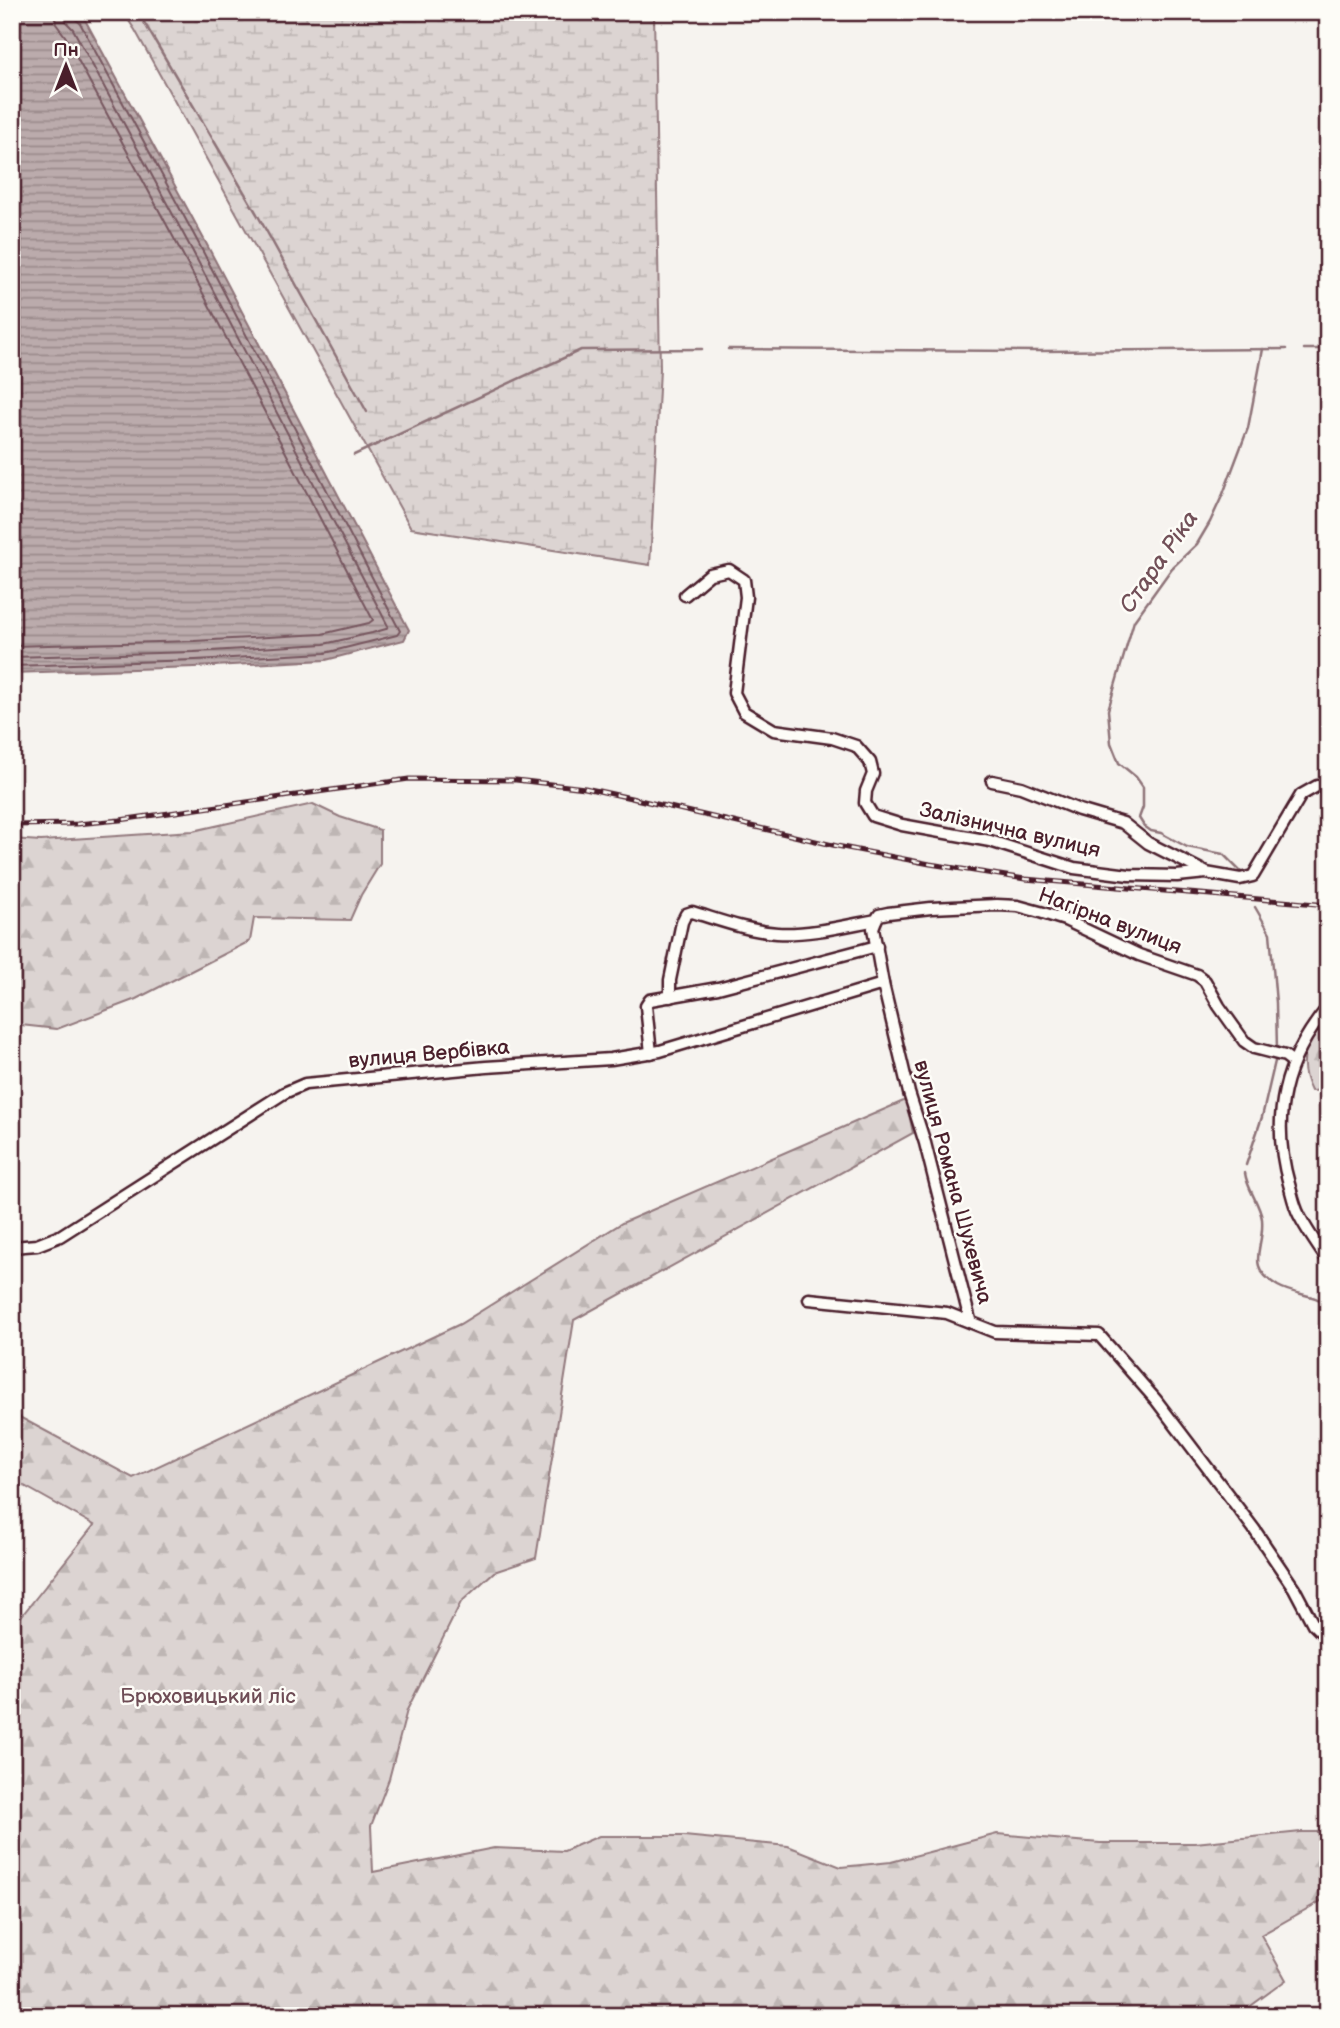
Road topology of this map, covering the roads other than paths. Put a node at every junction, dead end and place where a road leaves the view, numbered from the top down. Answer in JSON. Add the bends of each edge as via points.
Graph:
{"nodes":[{"id":1,"x":685,"y":595,"type":"dead end"},
{"id":2,"x":992,"y":781,"type":"dead end"},
{"id":3,"x":1328,"y":787,"type":"edge"},
{"id":4,"x":1206,"y":873,"type":"junction"},
{"id":5,"x":876,"y":920,"type":"junction"},
{"id":6,"x":877,"y":946,"type":"junction"},
{"id":7,"x":883,"y":984,"type":"junction"},
{"id":8,"x":670,"y":997,"type":"junction"},
{"id":9,"x":1328,"y":1007,"type":"edge"},
{"id":10,"x":651,"y":1052,"type":"junction"},
{"id":11,"x":1289,"y":1059,"type":"junction"},
{"id":12,"x":12,"y":1247,"type":"edge"},
{"id":13,"x":1328,"y":1261,"type":"edge"},
{"id":14,"x":809,"y":1299,"type":"dead end"},
{"id":15,"x":970,"y":1321,"type":"junction"},
{"id":16,"x":1328,"y":1639,"type":"edge"},
{"id":17,"x":1328,"y":2011,"type":"edge"},
{"id":18,"x":1321,"y":2016,"type":"edge"}],
"edges":[{"from":1,"to":4,"type":"street","name":"Залізнична вулиця","via":[[710,574],[729,570],[744,580],[734,693],[744,712],[774,730],[856,746],[870,762],[873,774],[865,803],[873,816],[990,841],[1074,867],[1129,875]]},
{"from":2,"to":4,"type":"street","name":"Залізнична вулиця","via":[[1123,823],[1148,843]]},
{"from":3,"to":4,"type":"street","name":"Залізнична вулиця","via":[[1317,786],[1301,795],[1253,876],[1240,879]]},
{"from":5,"to":6,"type":"street","name":"вулиця Романа Шухевича"},
{"from":5,"to":8,"type":"street","name":"Нагірна вулиця","via":[[775,933],[686,914]]},
{"from":5,"to":11,"type":"street","name":"Нагірна вулиця","via":[[887,913],[998,905],[1065,920],[1139,955],[1197,975],[1244,1041]]},
{"from":6,"to":7,"type":"street","name":"вулиця Романа Шухевича"},
{"from":6,"to":8,"type":"street"},
{"from":7,"to":10,"type":"street","name":"вулиця Вербівка"},
{"from":7,"to":15,"type":"street","name":"вулиця Романа Шухевича"},
{"from":8,"to":10,"type":"street","via":[[650,1000],[646,1006]]},
{"from":9,"to":11,"type":"street"},
{"from":10,"to":12,"type":"street","name":"вулиця Вербівка","via":[[305,1084],[60,1236],[37,1245]]},
{"from":11,"to":13,"type":"street","via":[[1282,1094],[1284,1166],[1298,1214]]},
{"from":14,"to":15,"type":"street","via":[[947,1313]]},
{"from":15,"to":16,"type":"street","name":"вулиця Романа Шухевича","via":[[995,1332],[1100,1335],[1151,1393],[1254,1529],[1313,1624]]},
{"from":17,"to":18,"type":"street"}]}
